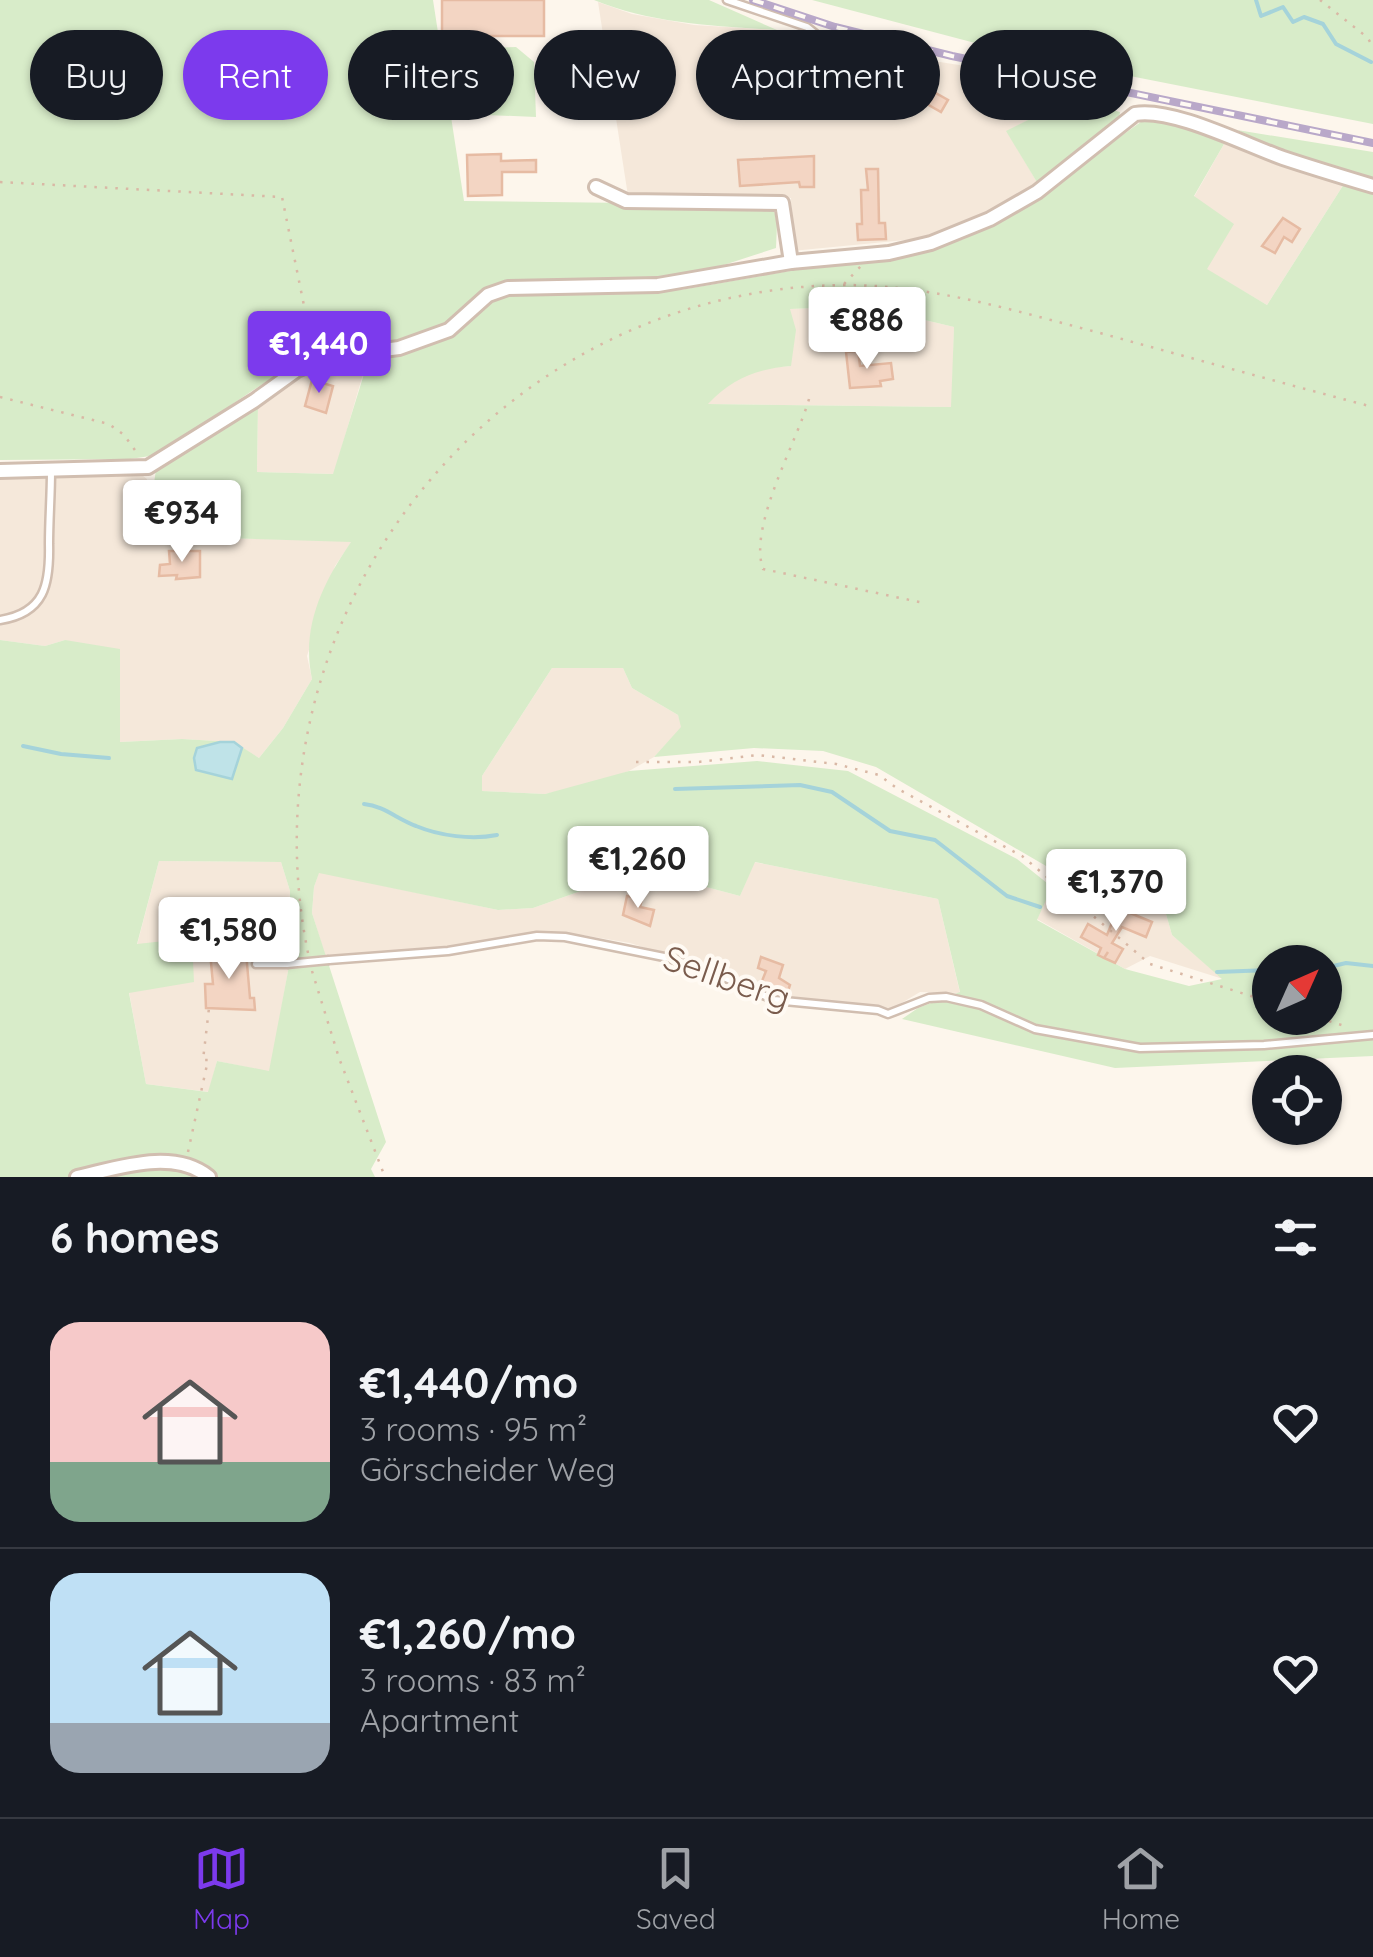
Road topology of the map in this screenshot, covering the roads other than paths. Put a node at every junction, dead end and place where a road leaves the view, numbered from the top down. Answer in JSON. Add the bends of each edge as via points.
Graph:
{"nodes":[{"id":1,"x":727,"y":0,"type":"edge"},
{"id":2,"x":810,"y":30,"type":"edge"},
{"id":3,"x":1373,"y":186,"type":"edge"},
{"id":4,"x":596,"y":187,"type":"dead end"},
{"id":5,"x":791,"y":262,"type":"junction"},
{"id":6,"x":51,"y":470,"type":"junction"},
{"id":7,"x":0,"y":471,"type":"edge"},
{"id":8,"x":0,"y":620,"type":"edge"},
{"id":9,"x":256,"y":964,"type":"dead end"},
{"id":10,"x":1371,"y":1035,"type":"edge"},
{"id":11,"x":77,"y":1177,"type":"edge"},
{"id":12,"x":209,"y":1177,"type":"edge"}],
"edges":[{"from":1,"to":2,"type":"lane"},
{"from":3,"to":5,"type":"street","via":[[1146,112],[1134,114],[1037,192],[990,219],[932,243]]},
{"from":4,"to":5,"type":"street","via":[[626,201],[782,204]]},
{"from":5,"to":6,"type":"street","via":[[658,286],[508,288],[488,295],[448,330],[297,370],[148,467]]},
{"from":6,"to":7,"type":"street"},
{"from":6,"to":8,"type":"lane","via":[[50,572],[33,607]]},
{"from":9,"to":10,"type":"lane","name":"Sellberg","bridge":true,"via":[[565,937],[669,958],[783,1002],[888,1014],[946,997],[1035,1029],[1133,1048]]},
{"from":11,"to":12,"type":"street","via":[[186,1163]]}]}
